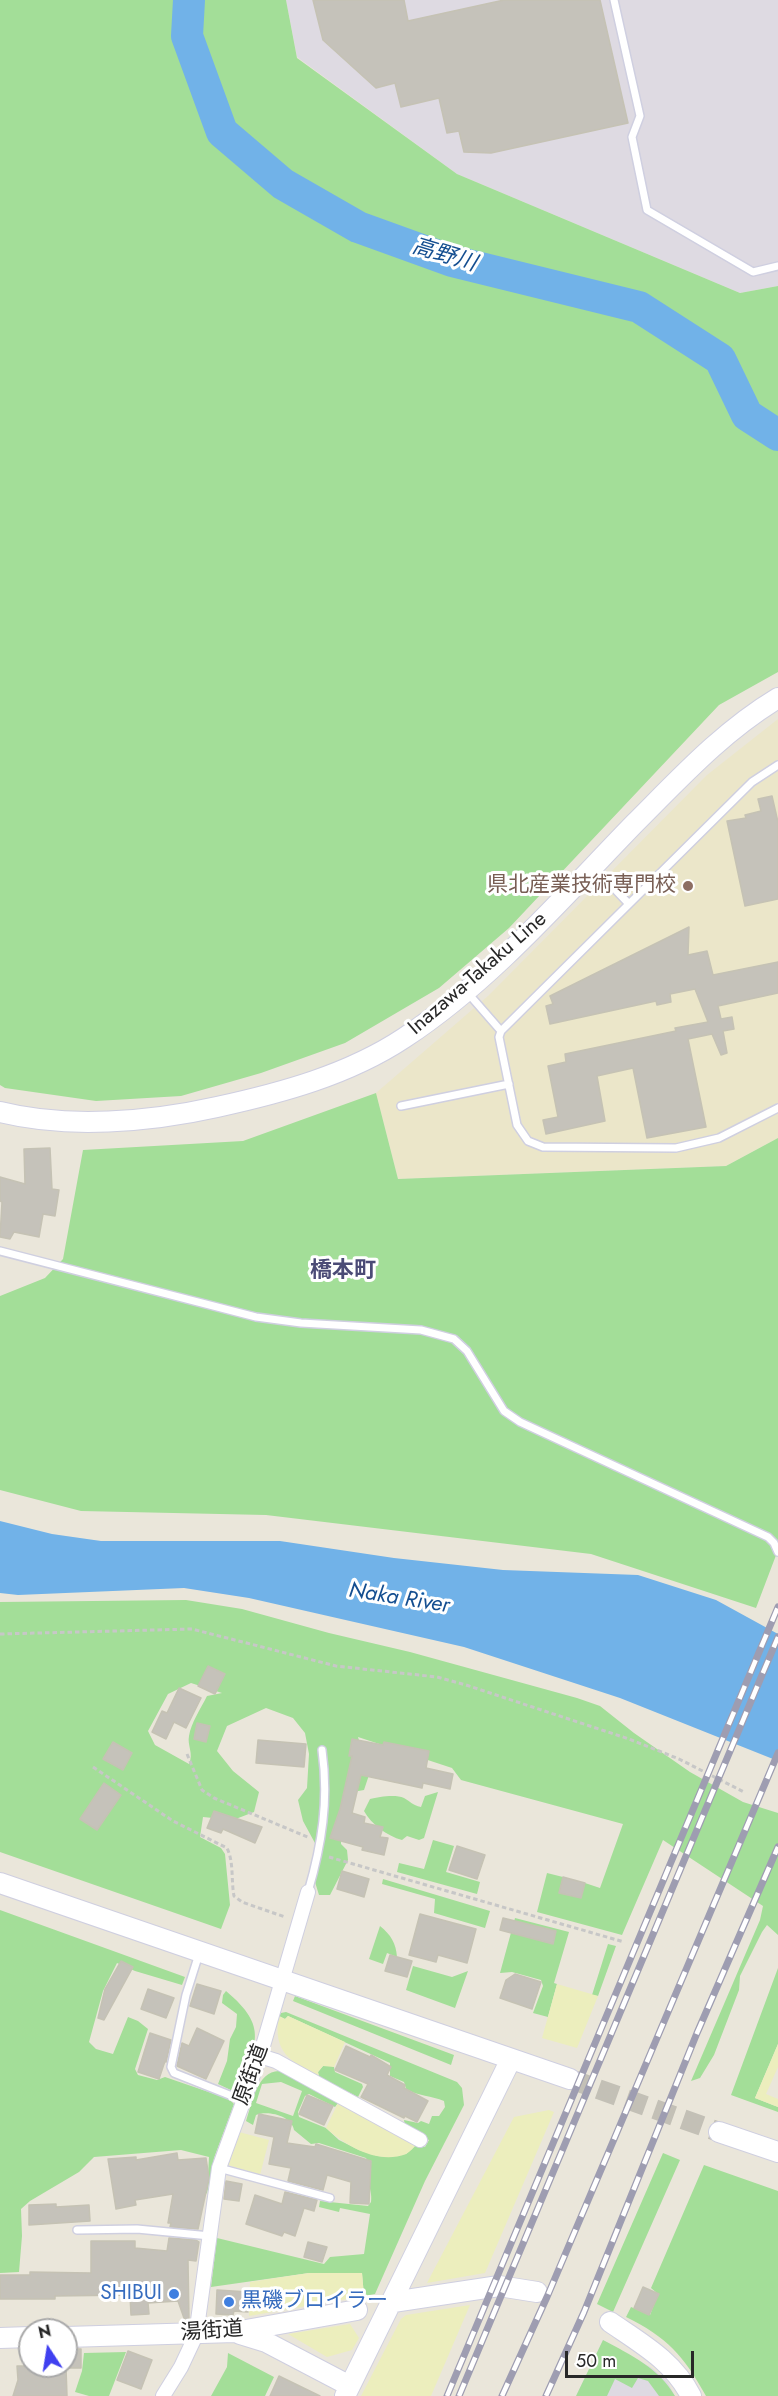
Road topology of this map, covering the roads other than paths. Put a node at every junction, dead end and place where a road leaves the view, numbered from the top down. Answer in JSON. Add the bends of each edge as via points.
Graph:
{"nodes":[{"id":1,"x":614,"y":0,"type":"edge"},
{"id":2,"x":778,"y":266,"type":"edge"},
{"id":3,"x":778,"y":698,"type":"edge"},
{"id":4,"x":778,"y":765,"type":"edge"},
{"id":5,"x":593,"y":866,"type":"junction"},
{"id":6,"x":629,"y":904,"type":"junction"},
{"id":7,"x":465,"y":990,"type":"junction"},
{"id":8,"x":501,"y":1030,"type":"junction"},
{"id":9,"x":509,"y":1084,"type":"junction"},
{"id":10,"x":401,"y":1106,"type":"dead end"},
{"id":11,"x":778,"y":1108,"type":"edge"},
{"id":12,"x":0,"y":1112,"type":"edge"},
{"id":13,"x":0,"y":1251,"type":"edge"},
{"id":14,"x":778,"y":1552,"type":"edge"},
{"id":15,"x":322,"y":1750,"type":"dead end"},
{"id":16,"x":0,"y":1883,"type":"edge"},
{"id":17,"x":308,"y":1892,"type":"joint"},
{"id":18,"x":200,"y":1952,"type":"junction"},
{"id":19,"x":281,"y":1980,"type":"junction"},
{"id":20,"x":260,"y":2056,"type":"junction"},
{"id":21,"x":511,"y":2059,"type":"junction"},
{"id":22,"x":570,"y":2079,"type":"tunnel mouth"},
{"id":23,"x":242,"y":2100,"type":"junction"},
{"id":24,"x":719,"y":2132,"type":"tunnel mouth"},
{"id":25,"x":420,"y":2140,"type":"dead end"},
{"id":26,"x":778,"y":2152,"type":"edge"},
{"id":27,"x":219,"y":2168,"type":"junction"},
{"id":28,"x":330,"y":2198,"type":"dead end"},
{"id":29,"x":77,"y":2230,"type":"dead end"},
{"id":30,"x":210,"y":2236,"type":"junction"},
{"id":31,"x":537,"y":2292,"type":"dead end"},
{"id":32,"x":393,"y":2302,"type":"junction"},
{"id":33,"x":357,"y":2310,"type":"dead end"},
{"id":34,"x":610,"y":2322,"type":"dead end"},
{"id":35,"x":235,"y":2332,"type":"junction"},
{"id":36,"x":196,"y":2335,"type":"junction"},
{"id":37,"x":18,"y":2337,"type":"edge"},
{"id":38,"x":78,"y":2337,"type":"edge"},
{"id":39,"x":0,"y":2338,"type":"edge"},
{"id":40,"x":347,"y":2391,"type":"edge"},
{"id":41,"x":167,"y":2395,"type":"edge"},
{"id":42,"x":691,"y":2396,"type":"edge"}],
"edges":[{"from":1,"to":2,"type":"lane","via":[[640,116],[632,136],[647,210],[753,272]]},
{"from":3,"to":5,"type":"street","name":"Inazawa-Takaku Line","via":[[728,732]]},
{"from":4,"to":6,"type":"lane","via":[[752,782]]},
{"from":5,"to":6,"type":"lane"},
{"from":5,"to":7,"type":"street","name":"Inazawa-Takaku Line","via":[[514,947]]},
{"from":6,"to":8,"type":"lane"},
{"from":7,"to":8,"type":"lane"},
{"from":7,"to":12,"type":"street","name":"Inazawa-Takaku Line","via":[[403,1039],[349,1067],[240,1102],[187,1114],[122,1120],[63,1120]]},
{"from":8,"to":9,"type":"lane","via":[[499,1037]]},
{"from":9,"to":10,"type":"lane"},
{"from":9,"to":11,"type":"lane","via":[[517,1125],[528,1141],[543,1147],[676,1148],[719,1138]]},
{"from":13,"to":14,"type":"lane","via":[[256,1317],[421,1330],[454,1339],[467,1351],[504,1411],[520,1422],[768,1537]]},
{"from":15,"to":17,"type":"lane","name":"原街道","via":[[326,1807]]},
{"from":16,"to":18,"type":"street"},
{"from":17,"to":19,"type":"street","name":"原街道"},
{"from":18,"to":19,"type":"street"},
{"from":18,"to":23,"type":"lane","via":[[186,1995],[171,2067],[174,2073]]},
{"from":19,"to":20,"type":"street","name":"原街道"},
{"from":19,"to":21,"type":"street"},
{"from":20,"to":23,"type":"street","name":"原街道"},
{"from":20,"to":25,"type":"street","via":[[276,2061]]},
{"from":21,"to":22,"type":"street"},
{"from":21,"to":32,"type":"street"},
{"from":23,"to":27,"type":"street","name":"原街道"},
{"from":24,"to":26,"type":"street"},
{"from":27,"to":28,"type":"lane"},
{"from":27,"to":30,"type":"street","name":"原街道"},
{"from":29,"to":30,"type":"lane","via":[[137,2229]]},
{"from":30,"to":36,"type":"street","name":"原街道"},
{"from":31,"to":32,"type":"street","via":[[499,2286]]},
{"from":32,"to":40,"type":"street"},
{"from":33,"to":35,"type":"street","name":"湯街道"},
{"from":34,"to":42,"type":"street","via":[[663,2358],[682,2378]]},
{"from":35,"to":36,"type":"street","name":"湯街道"},
{"from":35,"to":40,"type":"street","via":[[266,2342]]},
{"from":36,"to":38,"type":"street","name":"湯街道"},
{"from":36,"to":41,"type":"street","name":"原街道"},
{"from":37,"to":39,"type":"street"}]}
